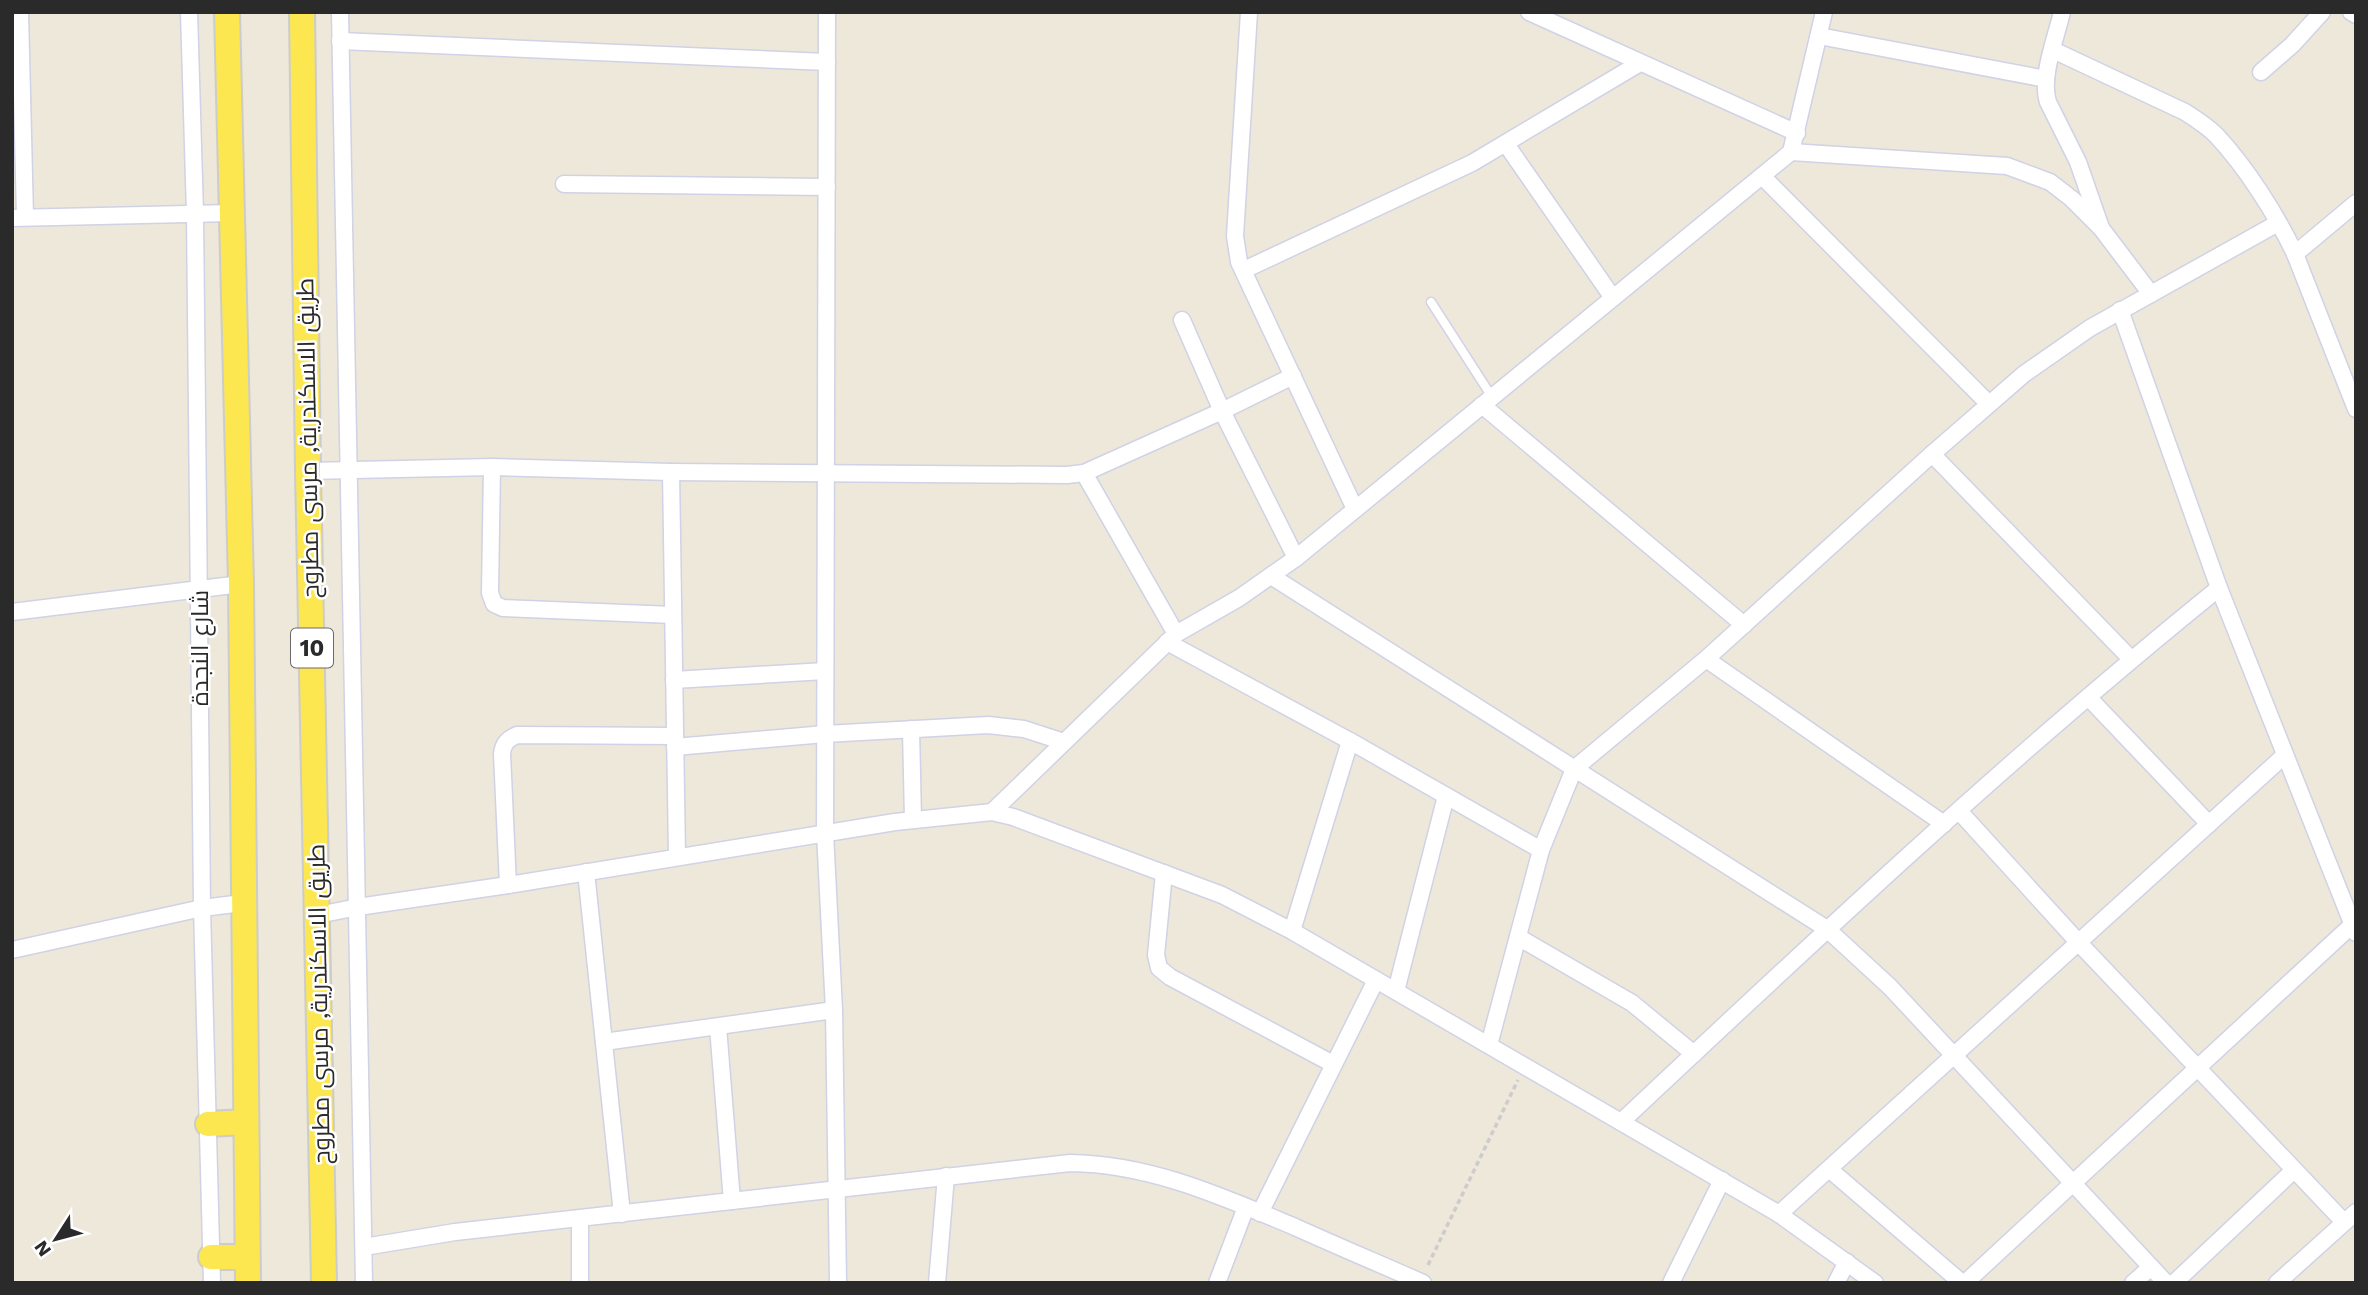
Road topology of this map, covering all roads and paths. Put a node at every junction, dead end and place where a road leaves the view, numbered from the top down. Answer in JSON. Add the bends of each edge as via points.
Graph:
{"nodes":[{"id":1,"x":20,"y":12,"type":"edge"},
{"id":2,"x":189,"y":12,"type":"edge"},
{"id":3,"x":228,"y":12,"type":"edge"},
{"id":4,"x":302,"y":12,"type":"edge"},
{"id":5,"x":340,"y":12,"type":"edge"},
{"id":6,"x":827,"y":12,"type":"edge"},
{"id":7,"x":1249,"y":12,"type":"edge"},
{"id":8,"x":1529,"y":12,"type":"edge"},
{"id":9,"x":1824,"y":12,"type":"edge"},
{"id":10,"x":2062,"y":12,"type":"edge"},
{"id":11,"x":2322,"y":12,"type":"edge"},
{"id":12,"x":1819,"y":36,"type":"junction"},
{"id":13,"x":340,"y":41,"type":"junction"},
{"id":14,"x":2053,"y":50,"type":"junction"},
{"id":15,"x":827,"y":62,"type":"junction"},
{"id":16,"x":1640,"y":63,"type":"junction"},
{"id":17,"x":2261,"y":72,"type":"dead end"},
{"id":18,"x":2046,"y":79,"type":"junction"},
{"id":19,"x":1797,"y":133,"type":"junction"},
{"id":20,"x":1506,"y":144,"type":"junction"},
{"id":21,"x":1791,"y":152,"type":"junction"},
{"id":22,"x":1762,"y":176,"type":"junction"},
{"id":23,"x":565,"y":184,"type":"dead end"},
{"id":24,"x":827,"y":187,"type":"junction"},
{"id":25,"x":2356,"y":203,"type":"edge"},
{"id":26,"x":231,"y":213,"type":"junction"},
{"id":27,"x":195,"y":214,"type":"junction"},
{"id":28,"x":18,"y":217,"type":"edge"},
{"id":29,"x":2278,"y":223,"type":"junction"},
{"id":30,"x":2101,"y":228,"type":"junction"},
{"id":31,"x":2295,"y":254,"type":"junction"},
{"id":32,"x":1244,"y":270,"type":"junction"},
{"id":33,"x":2151,"y":294,"type":"junction"},
{"id":34,"x":1613,"y":298,"type":"junction"},
{"id":35,"x":1431,"y":302,"type":"dead end"},
{"id":36,"x":2120,"y":310,"type":"junction"},
{"id":37,"x":1182,"y":320,"type":"dead end"},
{"id":38,"x":1293,"y":376,"type":"junction"},
{"id":39,"x":1487,"y":401,"type":"junction"},
{"id":40,"x":1989,"y":404,"type":"junction"},
{"id":41,"x":2356,"y":409,"type":"edge"},
{"id":42,"x":1222,"y":411,"type":"junction"},
{"id":43,"x":1931,"y":454,"type":"junction"},
{"id":44,"x":492,"y":467,"type":"junction"},
{"id":45,"x":349,"y":470,"type":"junction"},
{"id":46,"x":308,"y":471,"type":"junction"},
{"id":47,"x":671,"y":472,"type":"junction"},
{"id":48,"x":1084,"y":472,"type":"junction"},
{"id":49,"x":826,"y":473,"type":"junction"},
{"id":50,"x":1355,"y":509,"type":"junction"},
{"id":51,"x":1296,"y":558,"type":"junction"},
{"id":52,"x":1271,"y":576,"type":"junction"},
{"id":53,"x":241,"y":584,"type":"junction"},
{"id":54,"x":2219,"y":588,"type":"junction"},
{"id":55,"x":200,"y":589,"type":"junction"},
{"id":56,"x":12,"y":612,"type":"edge"},
{"id":57,"x":673,"y":615,"type":"junction"},
{"id":58,"x":1744,"y":625,"type":"junction"},
{"id":59,"x":1172,"y":638,"type":"junction"},
{"id":60,"x":1706,"y":659,"type":"junction"},
{"id":61,"x":2131,"y":659,"type":"junction"},
{"id":62,"x":825,"y":671,"type":"junction"},
{"id":63,"x":674,"y":680,"type":"junction"},
{"id":64,"x":2088,"y":697,"type":"junction"},
{"id":65,"x":911,"y":729,"type":"junction"},
{"id":66,"x":825,"y":734,"type":"junction"},
{"id":67,"x":675,"y":741,"type":"junction"},
{"id":68,"x":1350,"y":741,"type":"junction"},
{"id":69,"x":1063,"y":742,"type":"junction"},
{"id":70,"x":2285,"y":755,"type":"junction"},
{"id":71,"x":1574,"y":769,"type":"junction"},
{"id":72,"x":1446,"y":796,"type":"junction"},
{"id":73,"x":1959,"y":811,"type":"junction"},
{"id":74,"x":992,"y":812,"type":"junction"},
{"id":75,"x":913,"y":820,"type":"junction"},
{"id":76,"x":1944,"y":824,"type":"junction"},
{"id":77,"x":2209,"y":824,"type":"junction"},
{"id":78,"x":825,"y":833,"type":"junction"},
{"id":79,"x":1541,"y":850,"type":"junction"},
{"id":80,"x":677,"y":858,"type":"junction"},
{"id":81,"x":586,"y":872,"type":"junction"},
{"id":82,"x":1164,"y":873,"type":"junction"},
{"id":83,"x":508,"y":885,"type":"junction"},
{"id":84,"x":243,"y":903,"type":"junction"},
{"id":85,"x":358,"y":907,"type":"junction"},
{"id":86,"x":202,"y":908,"type":"junction"},
{"id":87,"x":318,"y":915,"type":"junction"},
{"id":88,"x":1827,"y":929,"type":"junction"},
{"id":89,"x":2354,"y":929,"type":"edge"},
{"id":90,"x":1292,"y":931,"type":"junction"},
{"id":91,"x":1518,"y":937,"type":"junction"},
{"id":92,"x":2079,"y":943,"type":"junction"},
{"id":93,"x":12,"y":950,"type":"edge"},
{"id":94,"x":1377,"y":980,"type":"junction"},
{"id":95,"x":1396,"y":991,"type":"junction"},
{"id":96,"x":834,"y":1010,"type":"junction"},
{"id":97,"x":718,"y":1027,"type":"junction"},
{"id":98,"x":604,"y":1042,"type":"junction"},
{"id":99,"x":1489,"y":1045,"type":"junction"},
{"id":100,"x":1694,"y":1054,"type":"junction"},
{"id":101,"x":1954,"y":1057,"type":"junction"},
{"id":102,"x":1333,"y":1064,"type":"junction"},
{"id":103,"x":1525,"y":1066,"type":"junction"},
{"id":104,"x":2198,"y":1068,"type":"junction"},
{"id":105,"x":246,"y":1122,"type":"junction"},
{"id":106,"x":1621,"y":1122,"type":"junction"},
{"id":107,"x":208,"y":1124,"type":"junction"},
{"id":108,"x":1829,"y":1169,"type":"junction"},
{"id":109,"x":2294,"y":1170,"type":"junction"},
{"id":110,"x":946,"y":1176,"type":"junction"},
{"id":111,"x":1722,"y":1180,"type":"junction"},
{"id":112,"x":2073,"y":1184,"type":"junction"},
{"id":113,"x":838,"y":1188,"type":"junction"},
{"id":114,"x":732,"y":1201,"type":"junction"},
{"id":115,"x":1253,"y":1210,"type":"junction"},
{"id":116,"x":622,"y":1214,"type":"junction"},
{"id":117,"x":1779,"y":1214,"type":"junction"},
{"id":118,"x":2350,"y":1217,"type":"edge"},
{"id":119,"x":580,"y":1219,"type":"junction"},
{"id":120,"x":364,"y":1247,"type":"junction"},
{"id":121,"x":211,"y":1257,"type":"junction"},
{"id":122,"x":247,"y":1258,"type":"junction"},
{"id":123,"x":1847,"y":1262,"type":"junction"},
{"id":124,"x":2151,"y":1267,"type":"junction"},
{"id":125,"x":1422,"y":1282,"type":"edge"},
{"id":126,"x":212,"y":1283,"type":"edge"},
{"id":127,"x":248,"y":1283,"type":"edge"},
{"id":128,"x":324,"y":1283,"type":"edge"},
{"id":129,"x":364,"y":1283,"type":"edge"},
{"id":130,"x":579,"y":1283,"type":"edge"},
{"id":131,"x":838,"y":1283,"type":"edge"},
{"id":132,"x":937,"y":1283,"type":"edge"},
{"id":133,"x":1217,"y":1283,"type":"edge"},
{"id":134,"x":1671,"y":1283,"type":"edge"},
{"id":135,"x":1836,"y":1283,"type":"edge"},
{"id":136,"x":1875,"y":1283,"type":"edge"},
{"id":137,"x":1963,"y":1283,"type":"edge"},
{"id":138,"x":2133,"y":1283,"type":"edge"},
{"id":139,"x":2166,"y":1283,"type":"edge"},
{"id":140,"x":2174,"y":1283,"type":"edge"},
{"id":141,"x":2277,"y":1283,"type":"edge"}],
"edges":[{"from":1,"to":28,"type":"street"},
{"from":2,"to":27,"type":"street","name":"شارع النجدة"},
{"from":3,"to":26,"type":"main road"},
{"from":4,"to":46,"type":"main road","name":"طريق الاسكندرية, مرسى مطروح","number":"10"},
{"from":5,"to":13,"type":"street"},
{"from":6,"to":15,"type":"street"},
{"from":7,"to":32,"type":"street","via":[[1235,236]]},
{"from":8,"to":16,"type":"street"},
{"from":9,"to":12,"type":"street"},
{"from":10,"to":14,"type":"street"},
{"from":11,"to":17,"type":"street"},
{"from":12,"to":18,"type":"street"},
{"from":12,"to":19,"type":"street"},
{"from":13,"to":15,"type":"street"},
{"from":13,"to":45,"type":"street"},
{"from":14,"to":18,"type":"street"},
{"from":14,"to":29,"type":"street","via":[[2203,124],[2227,148]]},
{"from":15,"to":24,"type":"street"},
{"from":16,"to":19,"type":"street"},
{"from":16,"to":20,"type":"street"},
{"from":18,"to":30,"type":"street","via":[[2048,102],[2078,163]]},
{"from":19,"to":21,"type":"street"},
{"from":20,"to":32,"type":"street"},
{"from":20,"to":34,"type":"street"},
{"from":21,"to":22,"type":"street"},
{"from":21,"to":30,"type":"street","via":[[2007,166],[2050,183]]},
{"from":22,"to":34,"type":"street"},
{"from":22,"to":40,"type":"street"},
{"from":23,"to":24,"type":"street"},
{"from":24,"to":49,"type":"street"},
{"from":25,"to":31,"type":"street"},
{"from":26,"to":27,"type":"street"},
{"from":26,"to":53,"type":"main road"},
{"from":27,"to":28,"type":"street"},
{"from":27,"to":55,"type":"street","name":"شارع النجدة"},
{"from":29,"to":31,"type":"street"},
{"from":29,"to":33,"type":"street"},
{"from":30,"to":33,"type":"street"},
{"from":31,"to":41,"type":"street"},
{"from":32,"to":38,"type":"street"},
{"from":33,"to":36,"type":"street"},
{"from":34,"to":39,"type":"street"},
{"from":35,"to":39,"type":"lane"},
{"from":36,"to":40,"type":"street","via":[[2057,350]]},
{"from":36,"to":54,"type":"street"},
{"from":37,"to":42,"type":"street"},
{"from":38,"to":42,"type":"street"},
{"from":38,"to":50,"type":"street"},
{"from":39,"to":50,"type":"street"},
{"from":39,"to":58,"type":"street"},
{"from":40,"to":43,"type":"street"},
{"from":42,"to":48,"type":"street"},
{"from":42,"to":51,"type":"street"},
{"from":43,"to":58,"type":"street"},
{"from":43,"to":61,"type":"street"},
{"from":44,"to":45,"type":"street"},
{"from":44,"to":47,"type":"street"},
{"from":44,"to":57,"type":"street","via":[[490,593],[494,604]]},
{"from":45,"to":46,"type":"street"},
{"from":45,"to":85,"type":"street"},
{"from":46,"to":87,"type":"main road","name":"طريق الاسكندرية, مرسى مطروح","number":"10"},
{"from":47,"to":49,"type":"street"},
{"from":47,"to":57,"type":"street"},
{"from":48,"to":49,"type":"street"},
{"from":48,"to":59,"type":"street"},
{"from":49,"to":62,"type":"street"},
{"from":50,"to":51,"type":"street"},
{"from":51,"to":52,"type":"street"},
{"from":52,"to":59,"type":"street"},
{"from":52,"to":71,"type":"street"},
{"from":53,"to":55,"type":"street"},
{"from":53,"to":84,"type":"main road"},
{"from":54,"to":61,"type":"street"},
{"from":54,"to":70,"type":"street"},
{"from":55,"to":56,"type":"street"},
{"from":55,"to":86,"type":"street","name":"شارع النجدة"},
{"from":57,"to":63,"type":"street"},
{"from":58,"to":60,"type":"street"},
{"from":59,"to":68,"type":"street"},
{"from":59,"to":69,"type":"street"},
{"from":60,"to":71,"type":"street"},
{"from":60,"to":76,"type":"street"},
{"from":61,"to":64,"type":"street"},
{"from":62,"to":63,"type":"street"},
{"from":62,"to":66,"type":"street"},
{"from":63,"to":67,"type":"street"},
{"from":64,"to":73,"type":"street"},
{"from":64,"to":77,"type":"street"},
{"from":65,"to":66,"type":"street"},
{"from":65,"to":69,"type":"street","via":[[1006,726]]},
{"from":65,"to":75,"type":"street"},
{"from":66,"to":67,"type":"street"},
{"from":66,"to":78,"type":"street"},
{"from":67,"to":80,"type":"street"},
{"from":67,"to":83,"type":"street","via":[[517,735],[505,742]]},
{"from":68,"to":72,"type":"street"},
{"from":68,"to":90,"type":"street"},
{"from":69,"to":74,"type":"street"},
{"from":70,"to":77,"type":"street"},
{"from":70,"to":89,"type":"street"},
{"from":71,"to":79,"type":"street"},
{"from":71,"to":88,"type":"street"},
{"from":72,"to":79,"type":"street"},
{"from":72,"to":95,"type":"street"},
{"from":73,"to":76,"type":"street"},
{"from":73,"to":92,"type":"street"},
{"from":74,"to":75,"type":"street"},
{"from":74,"to":82,"type":"street"},
{"from":75,"to":78,"type":"street"},
{"from":76,"to":88,"type":"street"},
{"from":77,"to":92,"type":"street"},
{"from":78,"to":80,"type":"street"},
{"from":78,"to":96,"type":"street"},
{"from":79,"to":91,"type":"street"},
{"from":80,"to":81,"type":"street"},
{"from":81,"to":83,"type":"street"},
{"from":81,"to":98,"type":"street"},
{"from":82,"to":90,"type":"street","via":[[1222,895]]},
{"from":82,"to":102,"type":"street","via":[[1156,955],[1159,968]]},
{"from":83,"to":85,"type":"street"},
{"from":84,"to":86,"type":"street"},
{"from":84,"to":105,"type":"main road"},
{"from":85,"to":87,"type":"street"},
{"from":85,"to":120,"type":"street"},
{"from":86,"to":93,"type":"street"},
{"from":86,"to":107,"type":"street","name":"شارع النجدة"},
{"from":87,"to":128,"type":"main road","name":"طريق الاسكندرية, مرسى مطروح","number":"10"},
{"from":88,"to":100,"type":"street"},
{"from":88,"to":101,"type":"street","via":[[1890,987]]},
{"from":89,"to":104,"type":"street"},
{"from":90,"to":94,"type":"street"},
{"from":91,"to":99,"type":"street"},
{"from":91,"to":100,"type":"street","via":[[1632,1003]]},
{"from":92,"to":101,"type":"street"},
{"from":92,"to":104,"type":"street"},
{"from":94,"to":95,"type":"street"},
{"from":94,"to":102,"type":"street"},
{"from":95,"to":99,"type":"street"},
{"from":96,"to":97,"type":"street"},
{"from":96,"to":113,"type":"street"},
{"from":97,"to":98,"type":"street"},
{"from":97,"to":114,"type":"street"},
{"from":98,"to":116,"type":"street"},
{"from":99,"to":103,"type":"street"},
{"from":100,"to":106,"type":"street"},
{"from":101,"to":108,"type":"street"},
{"from":101,"to":112,"type":"street"},
{"from":102,"to":115,"type":"street"},
{"from":103,"to":106,"type":"street"},
{"from":103,"to":125,"type":"path"},
{"from":104,"to":109,"type":"street"},
{"from":104,"to":112,"type":"street"},
{"from":105,"to":107,"type":"main road"},
{"from":105,"to":122,"type":"main road"},
{"from":106,"to":111,"type":"street"},
{"from":107,"to":121,"type":"street","name":"شارع النجدة"},
{"from":108,"to":117,"type":"street"},
{"from":108,"to":137,"type":"street"},
{"from":109,"to":118,"type":"street"},
{"from":109,"to":140,"type":"street"},
{"from":110,"to":113,"type":"street"},
{"from":110,"to":115,"type":"street","via":[[1099,1163],[1147,1172]]},
{"from":110,"to":132,"type":"street"},
{"from":111,"to":117,"type":"street"},
{"from":111,"to":134,"type":"street"},
{"from":112,"to":124,"type":"street"},
{"from":112,"to":137,"type":"street"},
{"from":113,"to":114,"type":"street"},
{"from":113,"to":131,"type":"street"},
{"from":114,"to":116,"type":"street"},
{"from":115,"to":125,"type":"street"},
{"from":115,"to":133,"type":"street"},
{"from":116,"to":119,"type":"street"},
{"from":117,"to":123,"type":"street"},
{"from":118,"to":141,"type":"street"},
{"from":119,"to":120,"type":"street"},
{"from":119,"to":130,"type":"street"},
{"from":120,"to":129,"type":"street"},
{"from":121,"to":122,"type":"main road"},
{"from":121,"to":126,"type":"street","name":"شارع النجدة"},
{"from":122,"to":127,"type":"main road"},
{"from":123,"to":135,"type":"street"},
{"from":123,"to":136,"type":"street"},
{"from":124,"to":138,"type":"street"},
{"from":124,"to":139,"type":"street"}]}
